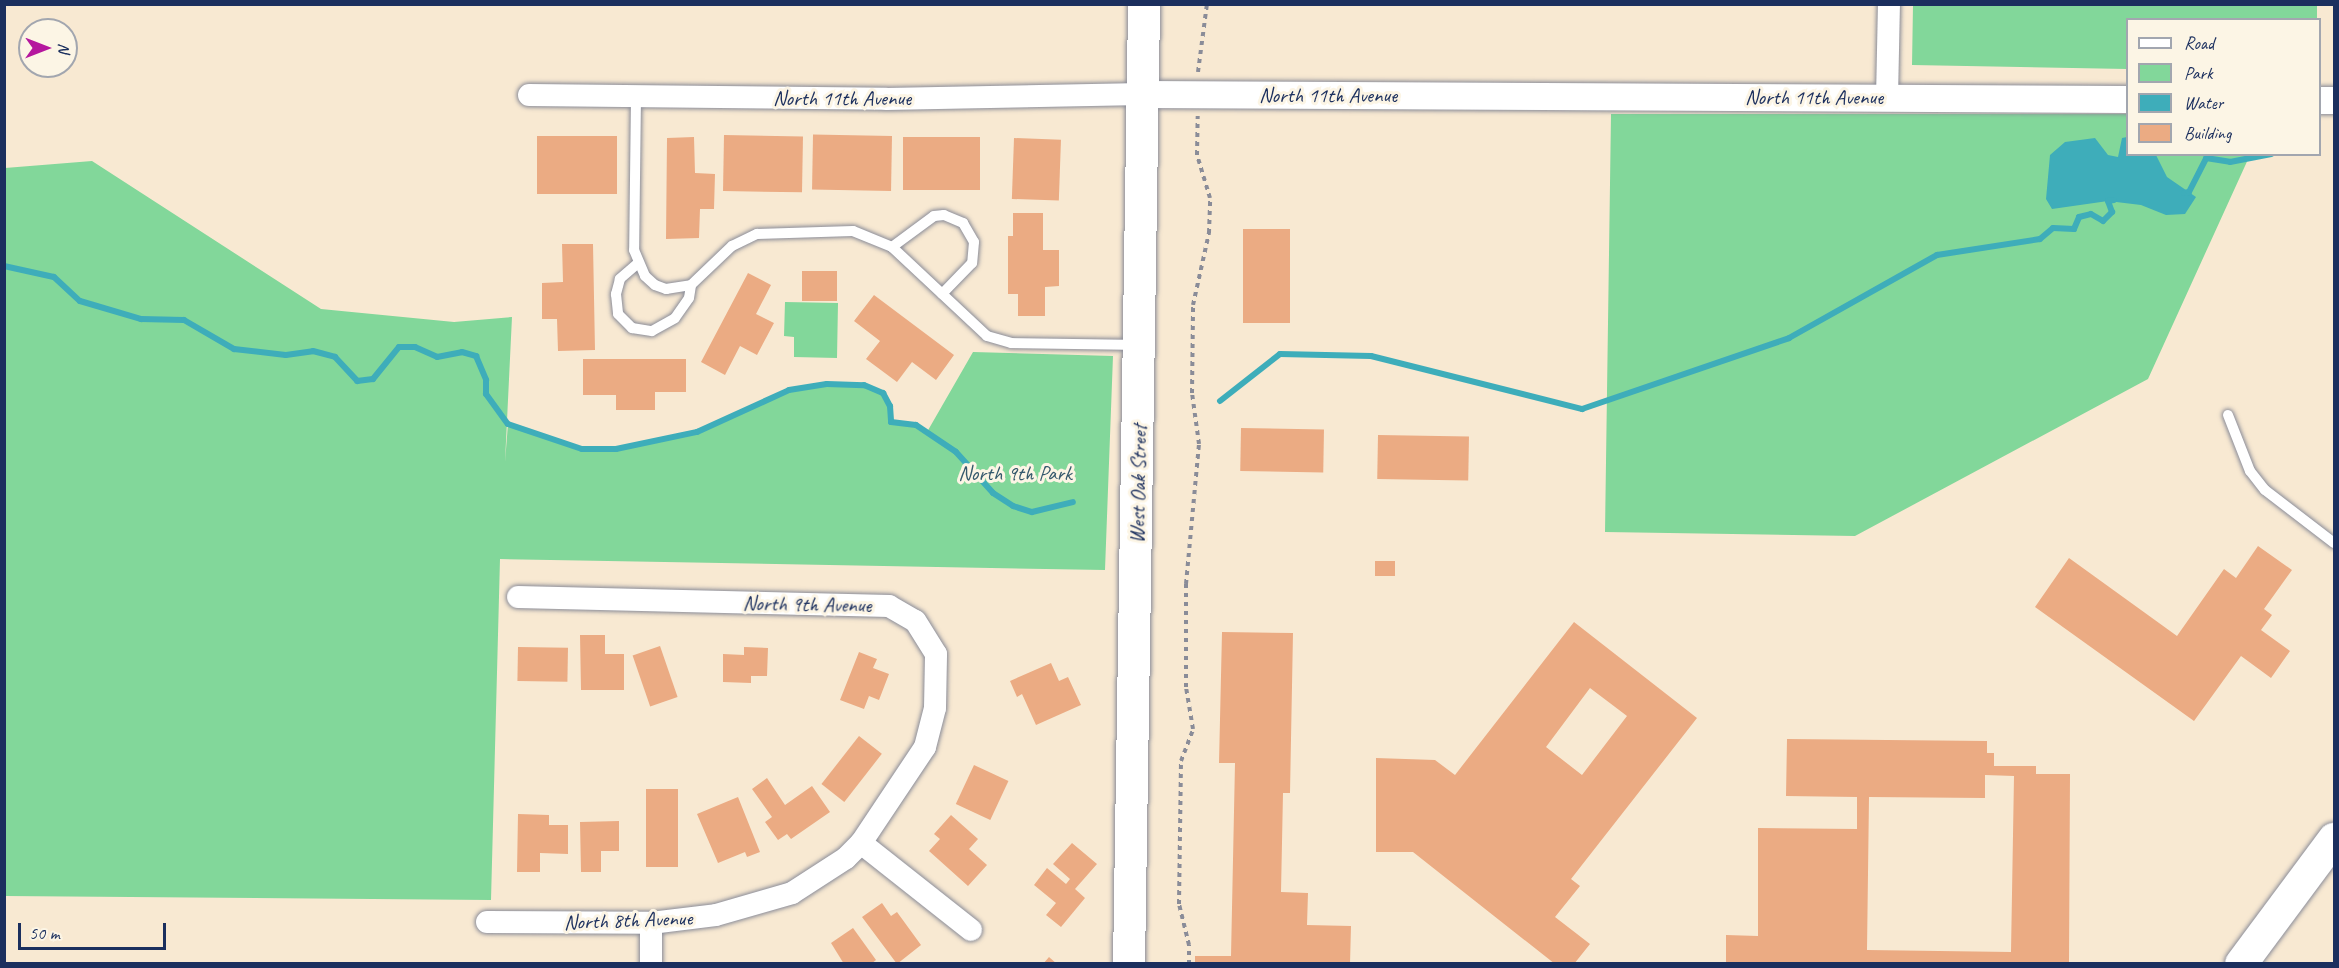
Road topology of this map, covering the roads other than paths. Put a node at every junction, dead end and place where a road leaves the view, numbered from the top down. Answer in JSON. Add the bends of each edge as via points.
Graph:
{"nodes":[{"id":1,"x":1144,"y":4,"type":"edge"},
{"id":2,"x":1889,"y":4,"type":"edge"},
{"id":3,"x":1143,"y":94,"type":"junction"},
{"id":4,"x":529,"y":95,"type":"dead end"},
{"id":5,"x":636,"y":98,"type":"junction"},
{"id":6,"x":1887,"y":98,"type":"junction"},
{"id":7,"x":2126,"y":99,"type":"edge"},
{"id":8,"x":891,"y":247,"type":"junction"},
{"id":9,"x":637,"y":264,"type":"junction"},
{"id":10,"x":691,"y":285,"type":"junction"},
{"id":11,"x":942,"y":294,"type":"junction"},
{"id":12,"x":1141,"y":345,"type":"junction"},
{"id":13,"x":2228,"y":415,"type":"dead end"},
{"id":14,"x":2334,"y":543,"type":"edge"},
{"id":15,"x":518,"y":597,"type":"dead end"},
{"id":16,"x":2334,"y":839,"type":"edge"},
{"id":17,"x":861,"y":843,"type":"junction"},
{"id":18,"x":487,"y":922,"type":"dead end"},
{"id":19,"x":651,"y":923,"type":"junction"},
{"id":20,"x":971,"y":930,"type":"dead end"},
{"id":21,"x":651,"y":963,"type":"edge"},
{"id":22,"x":1129,"y":963,"type":"edge"},
{"id":23,"x":2241,"y":963,"type":"edge"}],
"edges":[{"from":1,"to":3,"type":"main road","name":"West Oak Street"},
{"from":2,"to":6,"type":"street"},
{"from":3,"to":5,"type":"street","name":"North 11th Avenue"},
{"from":3,"to":6,"type":"street","name":"North 11th Avenue"},
{"from":3,"to":12,"type":"main road","name":"West Oak Street"},
{"from":4,"to":5,"type":"street","name":"North 11th Avenue"},
{"from":5,"to":9,"type":"lane"},
{"from":6,"to":7,"type":"street","name":"North 11th Avenue"},
{"from":8,"to":10,"type":"lane","via":[[853,231],[772,231],[732,246]]},
{"from":8,"to":11,"type":"lane"},
{"from":8,"to":11,"type":"lane","via":[[934,216],[944,215],[963,224],[974,242],[972,262]]},
{"from":9,"to":10,"type":"lane","via":[[645,276],[666,290]]},
{"from":9,"to":10,"type":"lane","via":[[620,279],[616,294],[618,314],[632,328],[652,331],[675,318],[689,298]]},
{"from":11,"to":12,"type":"lane","via":[[987,336],[1011,343]]},
{"from":12,"to":22,"type":"main road","name":"West Oak Street"},
{"from":13,"to":14,"type":"lane","via":[[2250,471],[2265,490]]},
{"from":15,"to":17,"type":"street","name":"North 9th Avenue","via":[[889,606],[915,621],[936,654],[933,718],[925,747]]},
{"from":16,"to":23,"type":"main road"},
{"from":17,"to":19,"type":"street","name":"North 8th Avenue","via":[[846,858],[792,893],[716,915]]},
{"from":17,"to":20,"type":"street"},
{"from":18,"to":19,"type":"street","name":"North 8th Avenue"},
{"from":19,"to":21,"type":"street"}]}
